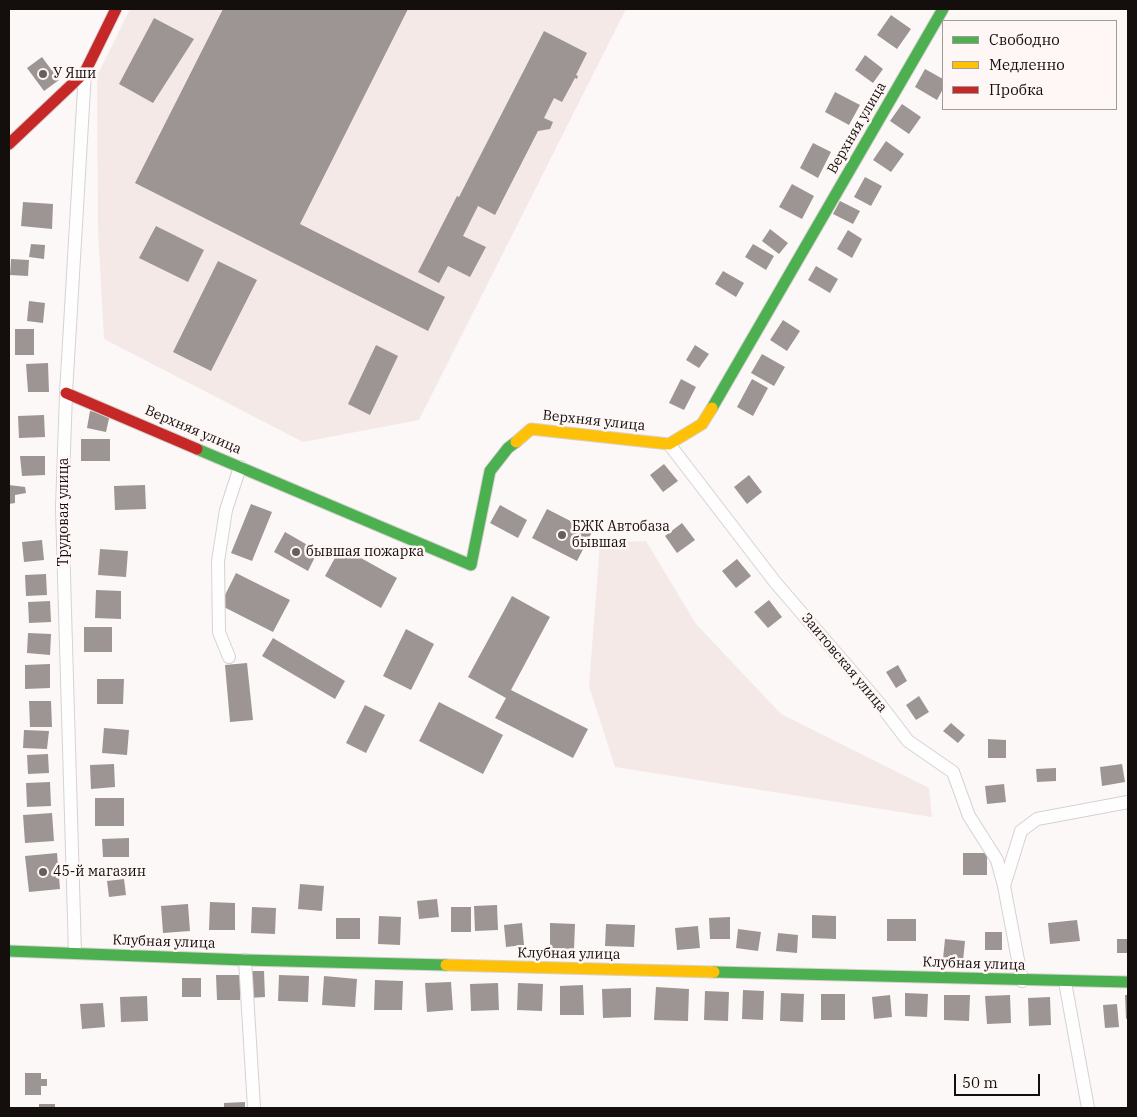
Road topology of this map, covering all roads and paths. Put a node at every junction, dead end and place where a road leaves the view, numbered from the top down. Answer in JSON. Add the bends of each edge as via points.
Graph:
{"nodes":[{"id":1,"x":116,"y":9,"type":"edge"},
{"id":2,"x":943,"y":9,"type":"edge"},
{"id":3,"x":85,"y":72,"type":"junction"},
{"id":4,"x":9,"y":144,"type":"edge"},
{"id":5,"x":66,"y":393,"type":"junction"},
{"id":6,"x":669,"y":444,"type":"junction"},
{"id":7,"x":240,"y":467,"type":"junction"},
{"id":8,"x":229,"y":657,"type":"dead end"},
{"id":9,"x":1128,"y":802,"type":"edge"},
{"id":10,"x":1004,"y":886,"type":"junction"},
{"id":11,"x":9,"y":951,"type":"edge"},
{"id":12,"x":75,"y":953,"type":"junction"},
{"id":13,"x":245,"y":960,"type":"junction"},
{"id":14,"x":1022,"y":981,"type":"junction"},
{"id":15,"x":1064,"y":982,"type":"junction"},
{"id":16,"x":1128,"y":982,"type":"edge"},
{"id":17,"x":254,"y":1108,"type":"edge"},
{"id":18,"x":1088,"y":1108,"type":"edge"}],
"edges":[{"from":1,"to":3,"type":"street"},
{"from":2,"to":6,"type":"street","name":"Верхняя улица","via":[[702,424]]},
{"from":3,"to":4,"type":"street"},
{"from":3,"to":5,"type":"street","name":"Трудовая улица"},
{"from":5,"to":7,"type":"street","name":"Верхняя улица"},
{"from":5,"to":12,"type":"street","name":"Трудовая улица","via":[[62,508]]},
{"from":6,"to":7,"type":"street","name":"Верхняя улица","via":[[531,429],[508,448],[490,471],[471,565]]},
{"from":6,"to":10,"type":"street","name":"Заитовская улица","via":[[775,582],[908,741],[953,772],[970,816],[997,860]]},
{"from":7,"to":8,"type":"street","via":[[226,510],[218,561],[219,632]]},
{"from":9,"to":10,"type":"street","name":"Заитовская улица","via":[[1037,819],[1021,831]]},
{"from":10,"to":14,"type":"street","name":"Заитовская улица"},
{"from":11,"to":12,"type":"street","name":"Клубная улица"},
{"from":12,"to":13,"type":"street","name":"Клубная улица"},
{"from":13,"to":14,"type":"street","name":"Клубная улица"},
{"from":13,"to":17,"type":"street"},
{"from":14,"to":15,"type":"street","name":"Клубная улица"},
{"from":15,"to":16,"type":"street","name":"Клубная улица"},
{"from":15,"to":18,"type":"street"}]}
